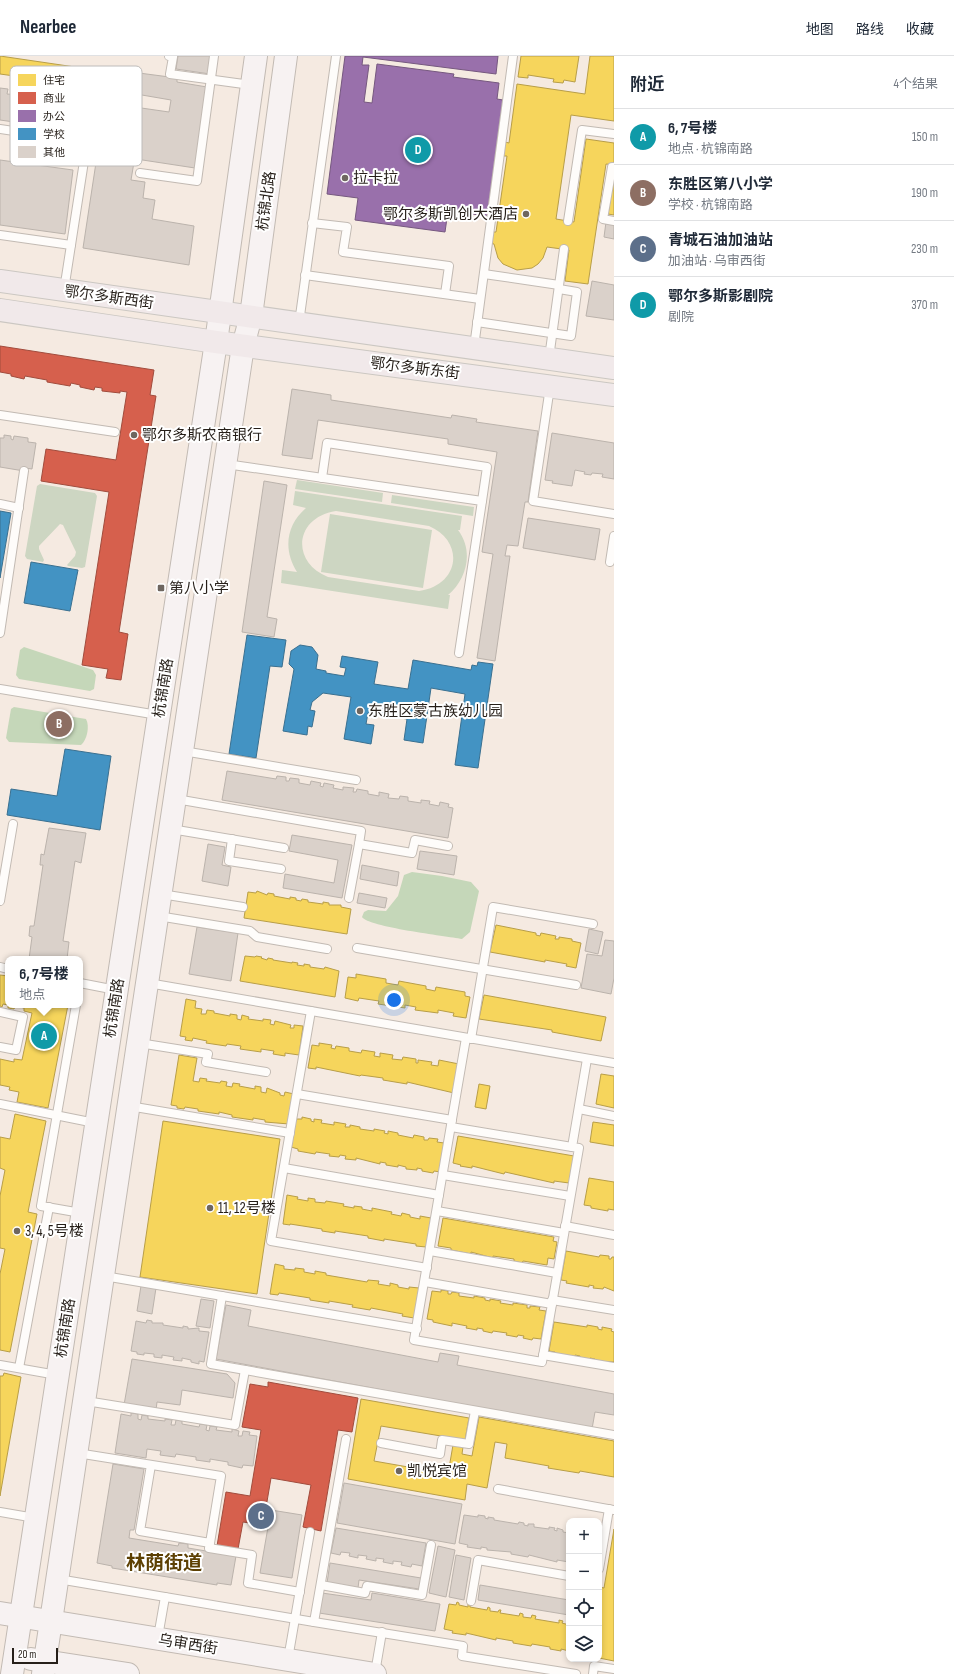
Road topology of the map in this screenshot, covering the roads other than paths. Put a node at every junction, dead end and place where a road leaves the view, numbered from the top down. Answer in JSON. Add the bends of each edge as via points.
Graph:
{"nodes":[{"id":1,"x":169,"y":56,"type":"edge"},
{"id":2,"x":173,"y":56,"type":"edge"},
{"id":3,"x":214,"y":56,"type":"edge"},
{"id":4,"x":256,"y":56,"type":"edge"},
{"id":5,"x":286,"y":56,"type":"edge"},
{"id":6,"x":336,"y":56,"type":"edge"},
{"id":7,"x":513,"y":56,"type":"edge"},
{"id":8,"x":211,"y":80,"type":"junction"},
{"id":9,"x":252,"y":85,"type":"junction"},
{"id":10,"x":0,"y":129,"type":"edge"},
{"id":11,"x":10,"y":130,"type":"edge"},
{"id":12,"x":614,"y":134,"type":"edge"},
{"id":13,"x":83,"y":166,"type":"edge"},
{"id":14,"x":614,"y":167,"type":"edge"},
{"id":15,"x":140,"y":173,"type":"dead end"},
{"id":16,"x":568,"y":221,"type":"dead end"},
{"id":17,"x":614,"y":221,"type":"edge"},
{"id":18,"x":312,"y":223,"type":"junction"},
{"id":19,"x":0,"y":235,"type":"edge"},
{"id":20,"x":71,"y":245,"type":"junction"},
{"id":21,"x":564,"y":249,"type":"dead end"},
{"id":22,"x":305,"y":274,"type":"junction"},
{"id":23,"x":484,"y":274,"type":"junction"},
{"id":24,"x":0,"y":281,"type":"edge"},
{"id":25,"x":559,"y":287,"type":"junction"},
{"id":26,"x":64,"y":290,"type":"junction"},
{"id":27,"x":445,"y":294,"type":"junction"},
{"id":28,"x":480,"y":299,"type":"junction"},
{"id":29,"x":0,"y":310,"type":"edge"},
{"id":30,"x":219,"y":313,"type":"junction"},
{"id":31,"x":251,"y":316,"type":"junction"},
{"id":32,"x":477,"y":322,"type":"junction"},
{"id":33,"x":299,"y":323,"type":"junction"},
{"id":34,"x":553,"y":333,"type":"junction"},
{"id":35,"x":216,"y":342,"type":"junction"},
{"id":36,"x":243,"y":346,"type":"junction"},
{"id":37,"x":474,"y":347,"type":"junction"},
{"id":38,"x":549,"y":358,"type":"junction"},
{"id":39,"x":614,"y":368,"type":"edge"},
{"id":40,"x":550,"y":386,"type":"junction"},
{"id":41,"x":614,"y":395,"type":"edge"},
{"id":42,"x":0,"y":414,"type":"edge"},
{"id":43,"x":115,"y":432,"type":"dead end"},
{"id":44,"x":225,"y":463,"type":"junction"},
{"id":45,"x":24,"y":471,"type":"dead end"},
{"id":46,"x":322,"y":478,"type":"junction"},
{"id":47,"x":482,"y":501,"type":"junction"},
{"id":48,"x":0,"y":504,"type":"edge"},
{"id":49,"x":19,"y":508,"type":"junction"},
{"id":50,"x":614,"y":514,"type":"edge"},
{"id":51,"x":614,"y":536,"type":"edge"},
{"id":52,"x":610,"y":562,"type":"dead end"},
{"id":53,"x":2,"y":604,"type":"edge"},
{"id":54,"x":0,"y":633,"type":"edge"},
{"id":55,"x":459,"y":653,"type":"dead end"},
{"id":56,"x":0,"y":689,"type":"edge"},
{"id":57,"x":159,"y":715,"type":"junction"},
{"id":58,"x":182,"y":751,"type":"junction"},
{"id":59,"x":356,"y":780,"type":"dead end"},
{"id":60,"x":175,"y":798,"type":"junction"},
{"id":61,"x":13,"y":824,"type":"dead end"},
{"id":62,"x":170,"y":829,"type":"junction"},
{"id":63,"x":232,"y":839,"type":"junction"},
{"id":64,"x":359,"y":844,"type":"junction"},
{"id":65,"x":448,"y":846,"type":"dead end"},
{"id":66,"x":284,"y":848,"type":"dead end"},
{"id":67,"x":281,"y":869,"type":"dead end"},
{"id":68,"x":160,"y":894,"type":"junction"},
{"id":69,"x":349,"y":898,"type":"dead end"},
{"id":70,"x":0,"y":901,"type":"edge"},
{"id":71,"x":243,"y":907,"type":"dead end"},
{"id":72,"x":157,"y":916,"type":"junction"},
{"id":73,"x":593,"y":924,"type":"dead end"},
{"id":74,"x":357,"y":948,"type":"dead end"},
{"id":75,"x":327,"y":949,"type":"dead end"},
{"id":76,"x":483,"y":970,"type":"junction"},
{"id":77,"x":147,"y":983,"type":"junction"},
{"id":78,"x":83,"y":984,"type":"edge"},
{"id":79,"x":576,"y":985,"type":"dead end"},
{"id":80,"x":116,"y":990,"type":"junction"},
{"id":81,"x":75,"y":1008,"type":"edge"},
{"id":82,"x":311,"y":1011,"type":"junction"},
{"id":83,"x":0,"y":1012,"type":"edge"},
{"id":84,"x":469,"y":1038,"type":"junction"},
{"id":85,"x":138,"y":1043,"type":"junction"},
{"id":86,"x":0,"y":1047,"type":"edge"},
{"id":87,"x":587,"y":1059,"type":"junction"},
{"id":88,"x":614,"y":1063,"type":"edge"},
{"id":89,"x":266,"y":1072,"type":"dead end"},
{"id":90,"x":297,"y":1094,"type":"junction"},
{"id":91,"x":0,"y":1104,"type":"edge"},
{"id":92,"x":129,"y":1106,"type":"junction"},
{"id":93,"x":579,"y":1109,"type":"junction"},
{"id":94,"x":57,"y":1115,"type":"junction"},
{"id":95,"x":614,"y":1116,"type":"edge"},
{"id":96,"x":96,"y":1124,"type":"junction"},
{"id":97,"x":451,"y":1124,"type":"junction"},
{"id":98,"x":290,"y":1133,"type":"junction"},
{"id":99,"x":572,"y":1147,"type":"junction"},
{"id":100,"x":284,"y":1168,"type":"junction"},
{"id":101,"x":443,"y":1175,"type":"junction"},
{"id":102,"x":439,"y":1195,"type":"junction"},
{"id":103,"x":570,"y":1196,"type":"junction"},
{"id":104,"x":49,"y":1207,"type":"junction"},
{"id":105,"x":436,"y":1211,"type":"junction"},
{"id":106,"x":82,"y":1214,"type":"junction"},
{"id":107,"x":564,"y":1230,"type":"junction"},
{"id":108,"x":614,"y":1235,"type":"edge"},
{"id":109,"x":430,"y":1251,"type":"junction"},
{"id":110,"x":427,"y":1268,"type":"junction"},
{"id":111,"x":557,"y":1273,"type":"junction"},
{"id":112,"x":103,"y":1275,"type":"junction"},
{"id":113,"x":425,"y":1282,"type":"junction"},
{"id":114,"x":222,"y":1296,"type":"junction"},
{"id":115,"x":552,"y":1302,"type":"junction"},
{"id":116,"x":614,"y":1310,"type":"edge"},
{"id":117,"x":417,"y":1329,"type":"junction"},
{"id":118,"x":543,"y":1355,"type":"junction"},
{"id":119,"x":0,"y":1365,"type":"edge"},
{"id":120,"x":614,"y":1367,"type":"edge"},
{"id":121,"x":19,"y":1368,"type":"junction"},
{"id":122,"x":245,"y":1370,"type":"junction"},
{"id":123,"x":57,"y":1375,"type":"junction"},
{"id":124,"x":84,"y":1401,"type":"junction"},
{"id":125,"x":475,"y":1411,"type":"junction"},
{"id":126,"x":614,"y":1435,"type":"edge"},
{"id":127,"x":346,"y":1439,"type":"dead end"},
{"id":128,"x":381,"y":1443,"type":"dead end"},
{"id":129,"x":76,"y":1453,"type":"junction"},
{"id":130,"x":151,"y":1465,"type":"junction"},
{"id":131,"x":498,"y":1489,"type":"dead end"},
{"id":132,"x":612,"y":1509,"type":"edge"},
{"id":133,"x":0,"y":1512,"type":"edge"},
{"id":134,"x":36,"y":1518,"type":"junction"},
{"id":135,"x":310,"y":1532,"type":"dead end"},
{"id":136,"x":210,"y":1543,"type":"junction"},
{"id":137,"x":431,"y":1545,"type":"dead end"},
{"id":138,"x":602,"y":1555,"type":"edge"},
{"id":139,"x":566,"y":1575,"type":"edge"},
{"id":140,"x":57,"y":1578,"type":"junction"},
{"id":141,"x":321,"y":1585,"type":"junction"},
{"id":142,"x":300,"y":1592,"type":"junction"},
{"id":143,"x":165,"y":1596,"type":"junction"},
{"id":144,"x":471,"y":1601,"type":"dead end"},
{"id":145,"x":10,"y":1615,"type":"edge"},
{"id":146,"x":295,"y":1618,"type":"junction"},
{"id":147,"x":51,"y":1622,"type":"junction"},
{"id":148,"x":314,"y":1622,"type":"junction"},
{"id":149,"x":382,"y":1632,"type":"junction"},
{"id":150,"x":158,"y":1639,"type":"junction"},
{"id":151,"x":288,"y":1660,"type":"junction"},
{"id":152,"x":9,"y":1661,"type":"edge"},
{"id":153,"x":44,"y":1668,"type":"edge"},
{"id":154,"x":614,"y":1669,"type":"edge"},
{"id":155,"x":527,"y":1670,"type":"edge"},
{"id":156,"x":128,"y":1674,"type":"edge"},
{"id":157,"x":375,"y":1674,"type":"edge"},
{"id":158,"x":576,"y":1674,"type":"edge"},
{"id":159,"x":593,"y":1674,"type":"edge"}],
"edges":[{"from":1,"to":2,"type":"lane"},
{"from":2,"to":8,"type":"lane","via":[[170,74]]},
{"from":3,"to":8,"type":"lane"},
{"from":4,"to":9,"type":"main road","name":"杭锦北路"},
{"from":5,"to":31,"type":"main road","name":"杭锦北路"},
{"from":6,"to":18,"type":"lane"},
{"from":7,"to":23,"type":"lane"},
{"from":8,"to":9,"type":"lane"},
{"from":8,"to":15,"type":"lane","via":[[197,181]]},
{"from":9,"to":30,"type":"main road","name":"杭锦北路"},
{"from":10,"to":11,"type":"lane"},
{"from":12,"to":16,"type":"lane","via":[[582,130]]},
{"from":13,"to":20,"type":"lane"},
{"from":14,"to":17,"type":"lane","via":[[603,219]]},
{"from":18,"to":22,"type":"lane"},
{"from":18,"to":27,"type":"lane","via":[[347,227],[343,252],[449,266]]},
{"from":19,"to":20,"type":"lane"},
{"from":20,"to":26,"type":"lane"},
{"from":21,"to":25,"type":"lane"},
{"from":22,"to":27,"type":"lane"},
{"from":22,"to":33,"type":"lane"},
{"from":23,"to":25,"type":"lane"},
{"from":23,"to":28,"type":"lane"},
{"from":24,"to":26,"type":"main road","name":"鄂尔多斯西街"},
{"from":25,"to":34,"type":"lane"},
{"from":25,"to":34,"type":"lane","via":[[578,292],[571,336]]},
{"from":26,"to":30,"type":"main road","name":"鄂尔多斯西街"},
{"from":27,"to":28,"type":"lane"},
{"from":28,"to":32,"type":"lane"},
{"from":29,"to":35,"type":"main road","name":"鄂尔多斯西街"},
{"from":30,"to":31,"type":"main road","name":"鄂尔多斯东街"},
{"from":30,"to":35,"type":"main road","name":"杭锦北路"},
{"from":31,"to":33,"type":"main road","name":"鄂尔多斯东街"},
{"from":31,"to":36,"type":"main road","name":"杭锦北路"},
{"from":32,"to":34,"type":"lane"},
{"from":32,"to":37,"type":"lane"},
{"from":33,"to":37,"type":"main road","name":"鄂尔多斯东街"},
{"from":34,"to":38,"type":"lane"},
{"from":35,"to":36,"type":"main road","name":"鄂尔多斯东街"},
{"from":35,"to":57,"type":"main road","name":"杭锦南路"},
{"from":36,"to":40,"type":"main road","name":"鄂尔多斯东街"},
{"from":36,"to":44,"type":"main road","name":"杭锦南路"},
{"from":37,"to":38,"type":"main road","name":"鄂尔多斯东街"},
{"from":38,"to":39,"type":"main road","name":"鄂尔多斯东街"},
{"from":40,"to":41,"type":"main road","name":"鄂尔多斯东街"},
{"from":40,"to":50,"type":"lane","via":[[533,501]]},
{"from":42,"to":43,"type":"lane"},
{"from":44,"to":46,"type":"lane"},
{"from":44,"to":58,"type":"main road","name":"杭锦南路"},
{"from":45,"to":49,"type":"lane"},
{"from":46,"to":47,"type":"lane"},
{"from":46,"to":47,"type":"lane","via":[[327,443],[487,467]]},
{"from":47,"to":55,"type":"lane"},
{"from":48,"to":49,"type":"lane"},
{"from":49,"to":53,"type":"lane"},
{"from":51,"to":52,"type":"lane"},
{"from":53,"to":54,"type":"lane"},
{"from":56,"to":57,"type":"lane"},
{"from":57,"to":80,"type":"main road","name":"杭锦南路"},
{"from":58,"to":59,"type":"lane"},
{"from":58,"to":60,"type":"main road","name":"杭锦南路"},
{"from":60,"to":62,"type":"main road","name":"杭锦南路"},
{"from":60,"to":64,"type":"lane","via":[[361,831]]},
{"from":61,"to":70,"type":"lane"},
{"from":62,"to":63,"type":"lane"},
{"from":62,"to":68,"type":"main road","name":"杭锦南路"},
{"from":63,"to":66,"type":"lane"},
{"from":63,"to":67,"type":"lane","via":[[229,861]]},
{"from":64,"to":65,"type":"lane","via":[[412,853],[414,840]]},
{"from":64,"to":69,"type":"lane"},
{"from":68,"to":71,"type":"lane"},
{"from":68,"to":72,"type":"main road","name":"杭锦南路"},
{"from":72,"to":75,"type":"lane","via":[[250,930],[257,936]]},
{"from":72,"to":77,"type":"main road","name":"杭锦南路"},
{"from":73,"to":76,"type":"lane","via":[[493,907]]},
{"from":74,"to":76,"type":"lane"},
{"from":76,"to":79,"type":"lane"},
{"from":76,"to":84,"type":"lane"},
{"from":77,"to":82,"type":"lane"},
{"from":77,"to":85,"type":"main road","name":"杭锦南路"},
{"from":78,"to":80,"type":"lane"},
{"from":80,"to":96,"type":"main road","name":"杭锦南路"},
{"from":81,"to":94,"type":"lane"},
{"from":82,"to":84,"type":"lane"},
{"from":82,"to":90,"type":"lane"},
{"from":83,"to":86,"type":"lane","via":[[23,1017],[16,1050]]},
{"from":84,"to":87,"type":"lane"},
{"from":84,"to":97,"type":"lane"},
{"from":85,"to":89,"type":"lane","via":[[208,1054],[206,1062]]},
{"from":85,"to":92,"type":"main road","name":"杭锦南路"},
{"from":87,"to":88,"type":"lane"},
{"from":87,"to":93,"type":"lane"},
{"from":90,"to":97,"type":"lane"},
{"from":90,"to":98,"type":"lane"},
{"from":91,"to":94,"type":"lane"},
{"from":92,"to":98,"type":"lane"},
{"from":92,"to":112,"type":"main road","name":"杭锦南路"},
{"from":93,"to":95,"type":"lane"},
{"from":93,"to":99,"type":"lane"},
{"from":94,"to":96,"type":"lane"},
{"from":94,"to":104,"type":"lane","via":[[41,1206]]},
{"from":96,"to":106,"type":"main road","name":"杭锦南路"},
{"from":97,"to":99,"type":"lane"},
{"from":97,"to":101,"type":"lane"},
{"from":98,"to":100,"type":"lane"},
{"from":99,"to":103,"type":"lane","via":[[579,1148]]},
{"from":100,"to":102,"type":"lane"},
{"from":100,"to":110,"type":"lane","via":[[271,1242]]},
{"from":101,"to":102,"type":"lane"},
{"from":101,"to":103,"type":"lane"},
{"from":102,"to":105,"type":"lane"},
{"from":103,"to":107,"type":"lane"},
{"from":104,"to":106,"type":"lane"},
{"from":104,"to":121,"type":"lane"},
{"from":105,"to":107,"type":"lane"},
{"from":105,"to":109,"type":"lane"},
{"from":106,"to":123,"type":"main road","name":"杭锦南路"},
{"from":107,"to":108,"type":"lane"},
{"from":107,"to":111,"type":"lane"},
{"from":109,"to":110,"type":"lane"},
{"from":109,"to":111,"type":"lane"},
{"from":110,"to":113,"type":"lane"},
{"from":111,"to":115,"type":"lane"},
{"from":112,"to":114,"type":"lane"},
{"from":112,"to":124,"type":"main road","name":"杭锦南路"},
{"from":113,"to":115,"type":"lane"},
{"from":113,"to":117,"type":"lane"},
{"from":114,"to":117,"type":"lane"},
{"from":114,"to":122,"type":"lane","via":[[211,1364]]},
{"from":115,"to":116,"type":"lane"},
{"from":115,"to":118,"type":"lane"},
{"from":117,"to":118,"type":"lane","via":[[414,1340],[542,1362]]},
{"from":118,"to":120,"type":"lane"},
{"from":119,"to":121,"type":"lane"},
{"from":121,"to":123,"type":"lane"},
{"from":122,"to":124,"type":"lane","via":[[235,1425]]},
{"from":122,"to":125,"type":"lane"},
{"from":123,"to":134,"type":"main road","name":"杭锦南路"},
{"from":124,"to":129,"type":"main road","name":"杭锦南路"},
{"from":125,"to":126,"type":"lane"},
{"from":125,"to":128,"type":"lane","via":[[469,1444],[442,1440],[440,1454]]},
{"from":127,"to":141,"type":"lane"},
{"from":129,"to":130,"type":"lane"},
{"from":129,"to":140,"type":"main road","name":"杭锦南路"},
{"from":130,"to":136,"type":"lane","via":[[221,1476]]},
{"from":130,"to":136,"type":"lane","via":[[140,1532]]},
{"from":131,"to":132,"type":"lane"},
{"from":132,"to":138,"type":"lane"},
{"from":133,"to":134,"type":"lane"},
{"from":134,"to":145,"type":"main road","name":"杭锦南路"},
{"from":135,"to":142,"type":"lane"},
{"from":136,"to":142,"type":"lane","via":[[209,1548],[252,1556],[248,1583]]},
{"from":137,"to":141,"type":"lane","via":[[422,1595],[367,1586],[365,1593]]},
{"from":139,"to":144,"type":"lane","via":[[478,1560]]},
{"from":140,"to":143,"type":"lane"},
{"from":140,"to":147,"type":"main road","name":"杭锦南路"},
{"from":141,"to":148,"type":"lane"},
{"from":142,"to":146,"type":"lane"},
{"from":143,"to":146,"type":"lane"},
{"from":143,"to":150,"type":"lane"},
{"from":145,"to":147,"type":"main road","name":"乌审西街"},
{"from":145,"to":152,"type":"main road","name":"杭锦南路"},
{"from":146,"to":148,"type":"lane"},
{"from":146,"to":151,"type":"lane"},
{"from":147,"to":150,"type":"main road","name":"乌审西街"},
{"from":147,"to":153,"type":"main road","name":"杭锦南路"},
{"from":148,"to":149,"type":"lane"},
{"from":149,"to":155,"type":"lane","via":[[463,1646],[462,1656]]},
{"from":149,"to":157,"type":"lane"},
{"from":150,"to":151,"type":"main road","name":"乌审西街"},
{"from":151,"to":157,"type":"main road","name":"乌审西街"},
{"from":152,"to":153,"type":"main road"},
{"from":153,"to":156,"type":"main road"},
{"from":154,"to":159,"type":"lane","via":[[594,1666]]},
{"from":155,"to":158,"type":"lane"}]}
